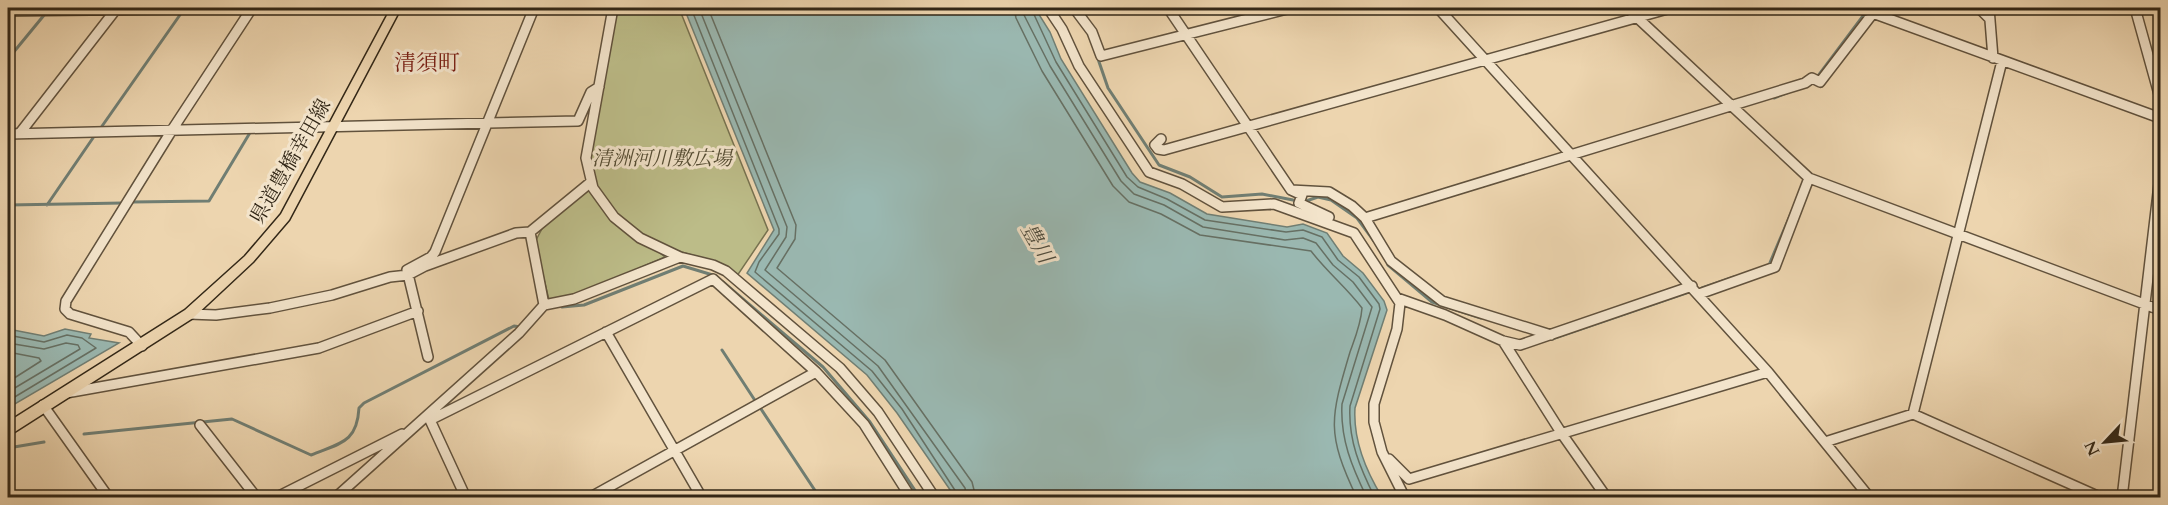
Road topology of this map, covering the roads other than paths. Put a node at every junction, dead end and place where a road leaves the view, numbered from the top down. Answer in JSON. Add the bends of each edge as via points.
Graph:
{"nodes":[{"id":1,"x":252,"y":8,"type":"edge"},
{"id":2,"x":265,"y":8,"type":"edge"},
{"id":3,"x":396,"y":8,"type":"edge"},
{"id":4,"x":534,"y":8,"type":"edge"},
{"id":5,"x":613,"y":8,"type":"edge"},
{"id":6,"x":1048,"y":8,"type":"edge"},
{"id":7,"x":1074,"y":8,"type":"edge"},
{"id":8,"x":1168,"y":8,"type":"edge"},
{"id":9,"x":1291,"y":8,"type":"edge"},
{"id":10,"x":1438,"y":8,"type":"edge"},
{"id":11,"x":1627,"y":8,"type":"edge"},
{"id":12,"x":1671,"y":8,"type":"edge"},
{"id":13,"x":1859,"y":8,"type":"edge"},
{"id":14,"x":1979,"y":8,"type":"edge"},
{"id":15,"x":1989,"y":8,"type":"edge"},
{"id":16,"x":2136,"y":8,"type":"edge"},
{"id":17,"x":116,"y":9,"type":"edge"},
{"id":18,"x":1875,"y":10,"type":"edge"},
{"id":19,"x":8,"y":11,"type":"edge"},
{"id":20,"x":1637,"y":17,"type":"junction"},
{"id":21,"x":1989,"y":18,"type":"junction"},
{"id":22,"x":1187,"y":35,"type":"junction"},
{"id":23,"x":1997,"y":59,"type":"junction"},
{"id":24,"x":1486,"y":60,"type":"junction"},
{"id":25,"x":599,"y":87,"type":"junction"},
{"id":26,"x":2160,"y":98,"type":"edge"},
{"id":27,"x":1732,"y":107,"type":"junction"},
{"id":28,"x":2160,"y":118,"type":"edge"},
{"id":29,"x":488,"y":123,"type":"junction"},
{"id":30,"x":334,"y":125,"type":"junction"},
{"id":31,"x":1247,"y":127,"type":"junction"},
{"id":32,"x":172,"y":130,"type":"junction"},
{"id":33,"x":8,"y":134,"type":"edge"},
{"id":34,"x":20,"y":134,"type":"junction"},
{"id":35,"x":1161,"y":139,"type":"dead end"},
{"id":36,"x":1573,"y":154,"type":"junction"},
{"id":37,"x":2160,"y":177,"type":"edge"},
{"id":38,"x":1809,"y":178,"type":"junction"},
{"id":39,"x":591,"y":182,"type":"junction"},
{"id":40,"x":1291,"y":190,"type":"junction"},
{"id":41,"x":1365,"y":218,"type":"junction"},
{"id":42,"x":530,"y":232,"type":"junction"},
{"id":43,"x":1354,"y":233,"type":"junction"},
{"id":44,"x":1958,"y":234,"type":"junction"},
{"id":45,"x":680,"y":257,"type":"junction"},
{"id":46,"x":408,"y":275,"type":"junction"},
{"id":47,"x":1696,"y":290,"type":"junction"},
{"id":48,"x":1397,"y":298,"type":"junction"},
{"id":49,"x":544,"y":305,"type":"junction"},
{"id":50,"x":2146,"y":305,"type":"junction"},
{"id":51,"x":2160,"y":310,"type":"edge"},
{"id":52,"x":418,"y":311,"type":"junction"},
{"id":53,"x":189,"y":314,"type":"junction"},
{"id":54,"x":606,"y":332,"type":"junction"},
{"id":55,"x":1551,"y":335,"type":"junction"},
{"id":56,"x":1503,"y":341,"type":"junction"},
{"id":57,"x":142,"y":346,"type":"junction"},
{"id":58,"x":428,"y":357,"type":"dead end"},
{"id":59,"x":816,"y":372,"type":"junction"},
{"id":60,"x":1768,"y":372,"type":"junction"},
{"id":61,"x":64,"y":393,"type":"junction"},
{"id":62,"x":43,"y":405,"type":"junction"},
{"id":63,"x":1913,"y":414,"type":"junction"},
{"id":64,"x":429,"y":417,"type":"junction"},
{"id":65,"x":200,"y":425,"type":"dead end"},
{"id":66,"x":8,"y":429,"type":"edge"},
{"id":67,"x":412,"y":429,"type":"junction"},
{"id":68,"x":1562,"y":434,"type":"junction"},
{"id":69,"x":1825,"y":442,"type":"junction"},
{"id":70,"x":674,"y":450,"type":"junction"},
{"id":71,"x":1382,"y":452,"type":"junction"},
{"id":72,"x":109,"y":498,"type":"edge"},
{"id":73,"x":257,"y":498,"type":"edge"},
{"id":74,"x":275,"y":498,"type":"edge"},
{"id":75,"x":335,"y":498,"type":"edge"},
{"id":76,"x":466,"y":498,"type":"edge"},
{"id":77,"x":589,"y":498,"type":"edge"},
{"id":78,"x":702,"y":498,"type":"edge"},
{"id":79,"x":911,"y":498,"type":"edge"},
{"id":80,"x":935,"y":498,"type":"edge"},
{"id":81,"x":1405,"y":498,"type":"edge"},
{"id":82,"x":1607,"y":498,"type":"edge"},
{"id":83,"x":1870,"y":498,"type":"edge"},
{"id":84,"x":2102,"y":498,"type":"edge"},
{"id":85,"x":2122,"y":498,"type":"edge"}],
"edges":[{"from":1,"to":2,"type":"street"},
{"from":1,"to":17,"type":"street"},
{"from":1,"to":32,"type":"street"},
{"from":3,"to":30,"type":"main road","name":"県道豊橋幸田線"},
{"from":4,"to":29,"type":"street"},
{"from":5,"to":25,"type":"street"},
{"from":6,"to":43,"type":"street","via":[[1079,66],[1149,172],[1182,184],[1222,207],[1274,204]]},
{"from":7,"to":22,"type":"street","via":[[1092,32],[1101,57]]},
{"from":8,"to":22,"type":"street"},
{"from":9,"to":22,"type":"street"},
{"from":10,"to":24,"type":"street"},
{"from":11,"to":20,"type":"street"},
{"from":12,"to":20,"type":"street"},
{"from":13,"to":18,"type":"street"},
{"from":14,"to":21,"type":"street"},
{"from":15,"to":21,"type":"street"},
{"from":16,"to":26,"type":"street"},
{"from":17,"to":19,"type":"street"},
{"from":17,"to":34,"type":"street"},
{"from":18,"to":23,"type":"street"},
{"from":18,"to":27,"type":"street","via":[[1820,82],[1812,78]]},
{"from":20,"to":24,"type":"street"},
{"from":20,"to":27,"type":"street"},
{"from":21,"to":23,"type":"street"},
{"from":22,"to":31,"type":"street"},
{"from":23,"to":28,"type":"street"},
{"from":23,"to":44,"type":"street"},
{"from":24,"to":31,"type":"street"},
{"from":24,"to":36,"type":"street"},
{"from":25,"to":29,"type":"street","via":[[591,92],[578,121]]},
{"from":25,"to":39,"type":"street","via":[[586,158]]},
{"from":27,"to":36,"type":"street"},
{"from":27,"to":38,"type":"street"},
{"from":29,"to":30,"type":"street"},
{"from":29,"to":46,"type":"street","via":[[435,252],[407,270]]},
{"from":30,"to":32,"type":"street"},
{"from":30,"to":53,"type":"main road","name":"県道豊橋幸田線","via":[[285,217],[231,277]]},
{"from":31,"to":35,"type":"street","via":[[1164,150],[1155,145]]},
{"from":31,"to":40,"type":"street"},
{"from":32,"to":34,"type":"street"},
{"from":32,"to":57,"type":"street","via":[[66,301],[70,314],[129,332]]},
{"from":33,"to":34,"type":"street"},
{"from":36,"to":41,"type":"street"},
{"from":36,"to":47,"type":"street"},
{"from":37,"to":50,"type":"street"},
{"from":38,"to":44,"type":"street"},
{"from":38,"to":47,"type":"street","via":[[1775,267]]},
{"from":39,"to":42,"type":"street"},
{"from":39,"to":45,"type":"street","via":[[602,203],[628,229]]},
{"from":40,"to":41,"type":"street","via":[[1329,192]]},
{"from":40,"to":43,"type":"street","via":[[1302,195],[1300,200]]},
{"from":41,"to":55,"type":"street","via":[[1391,261],[1442,301]]},
{"from":42,"to":46,"type":"street","via":[[516,233]]},
{"from":42,"to":49,"type":"street"},
{"from":43,"to":48,"type":"street"},
{"from":44,"to":50,"type":"street"},
{"from":44,"to":63,"type":"street"},
{"from":45,"to":49,"type":"street","via":[[574,299]]},
{"from":45,"to":80,"type":"street","via":[[726,271],[840,368],[878,412]]},
{"from":46,"to":52,"type":"street"},
{"from":46,"to":53,"type":"street","via":[[270,308]]},
{"from":47,"to":55,"type":"street"},
{"from":47,"to":60,"type":"street"},
{"from":48,"to":56,"type":"street"},
{"from":48,"to":71,"type":"street","via":[[1397,329],[1374,404]]},
{"from":49,"to":64,"type":"street"},
{"from":50,"to":51,"type":"street"},
{"from":50,"to":85,"type":"street"},
{"from":52,"to":58,"type":"street"},
{"from":52,"to":61,"type":"street","via":[[319,348]]},
{"from":53,"to":57,"type":"main road","name":"県道豊橋幸田線"},
{"from":54,"to":59,"type":"street","via":[[713,279]]},
{"from":54,"to":64,"type":"street"},
{"from":54,"to":70,"type":"street"},
{"from":55,"to":56,"type":"street","via":[[1520,345]]},
{"from":56,"to":68,"type":"street"},
{"from":57,"to":61,"type":"main road","name":"県道豊橋幸田線"},
{"from":59,"to":70,"type":"street"},
{"from":59,"to":79,"type":"street","via":[[864,424]]},
{"from":60,"to":68,"type":"street"},
{"from":60,"to":69,"type":"street"},
{"from":61,"to":62,"type":"main road","name":"県道豊橋幸田線"},
{"from":62,"to":66,"type":"main road","name":"県道豊橋幸田線"},
{"from":62,"to":72,"type":"street"},
{"from":63,"to":69,"type":"street"},
{"from":63,"to":84,"type":"street"},
{"from":64,"to":67,"type":"street"},
{"from":64,"to":76,"type":"street"},
{"from":65,"to":73,"type":"street"},
{"from":67,"to":74,"type":"street"},
{"from":67,"to":75,"type":"street"},
{"from":68,"to":71,"type":"street","via":[[1409,479]]},
{"from":68,"to":82,"type":"street"},
{"from":69,"to":83,"type":"street"},
{"from":70,"to":77,"type":"street"},
{"from":70,"to":78,"type":"street"},
{"from":71,"to":81,"type":"street"}]}
